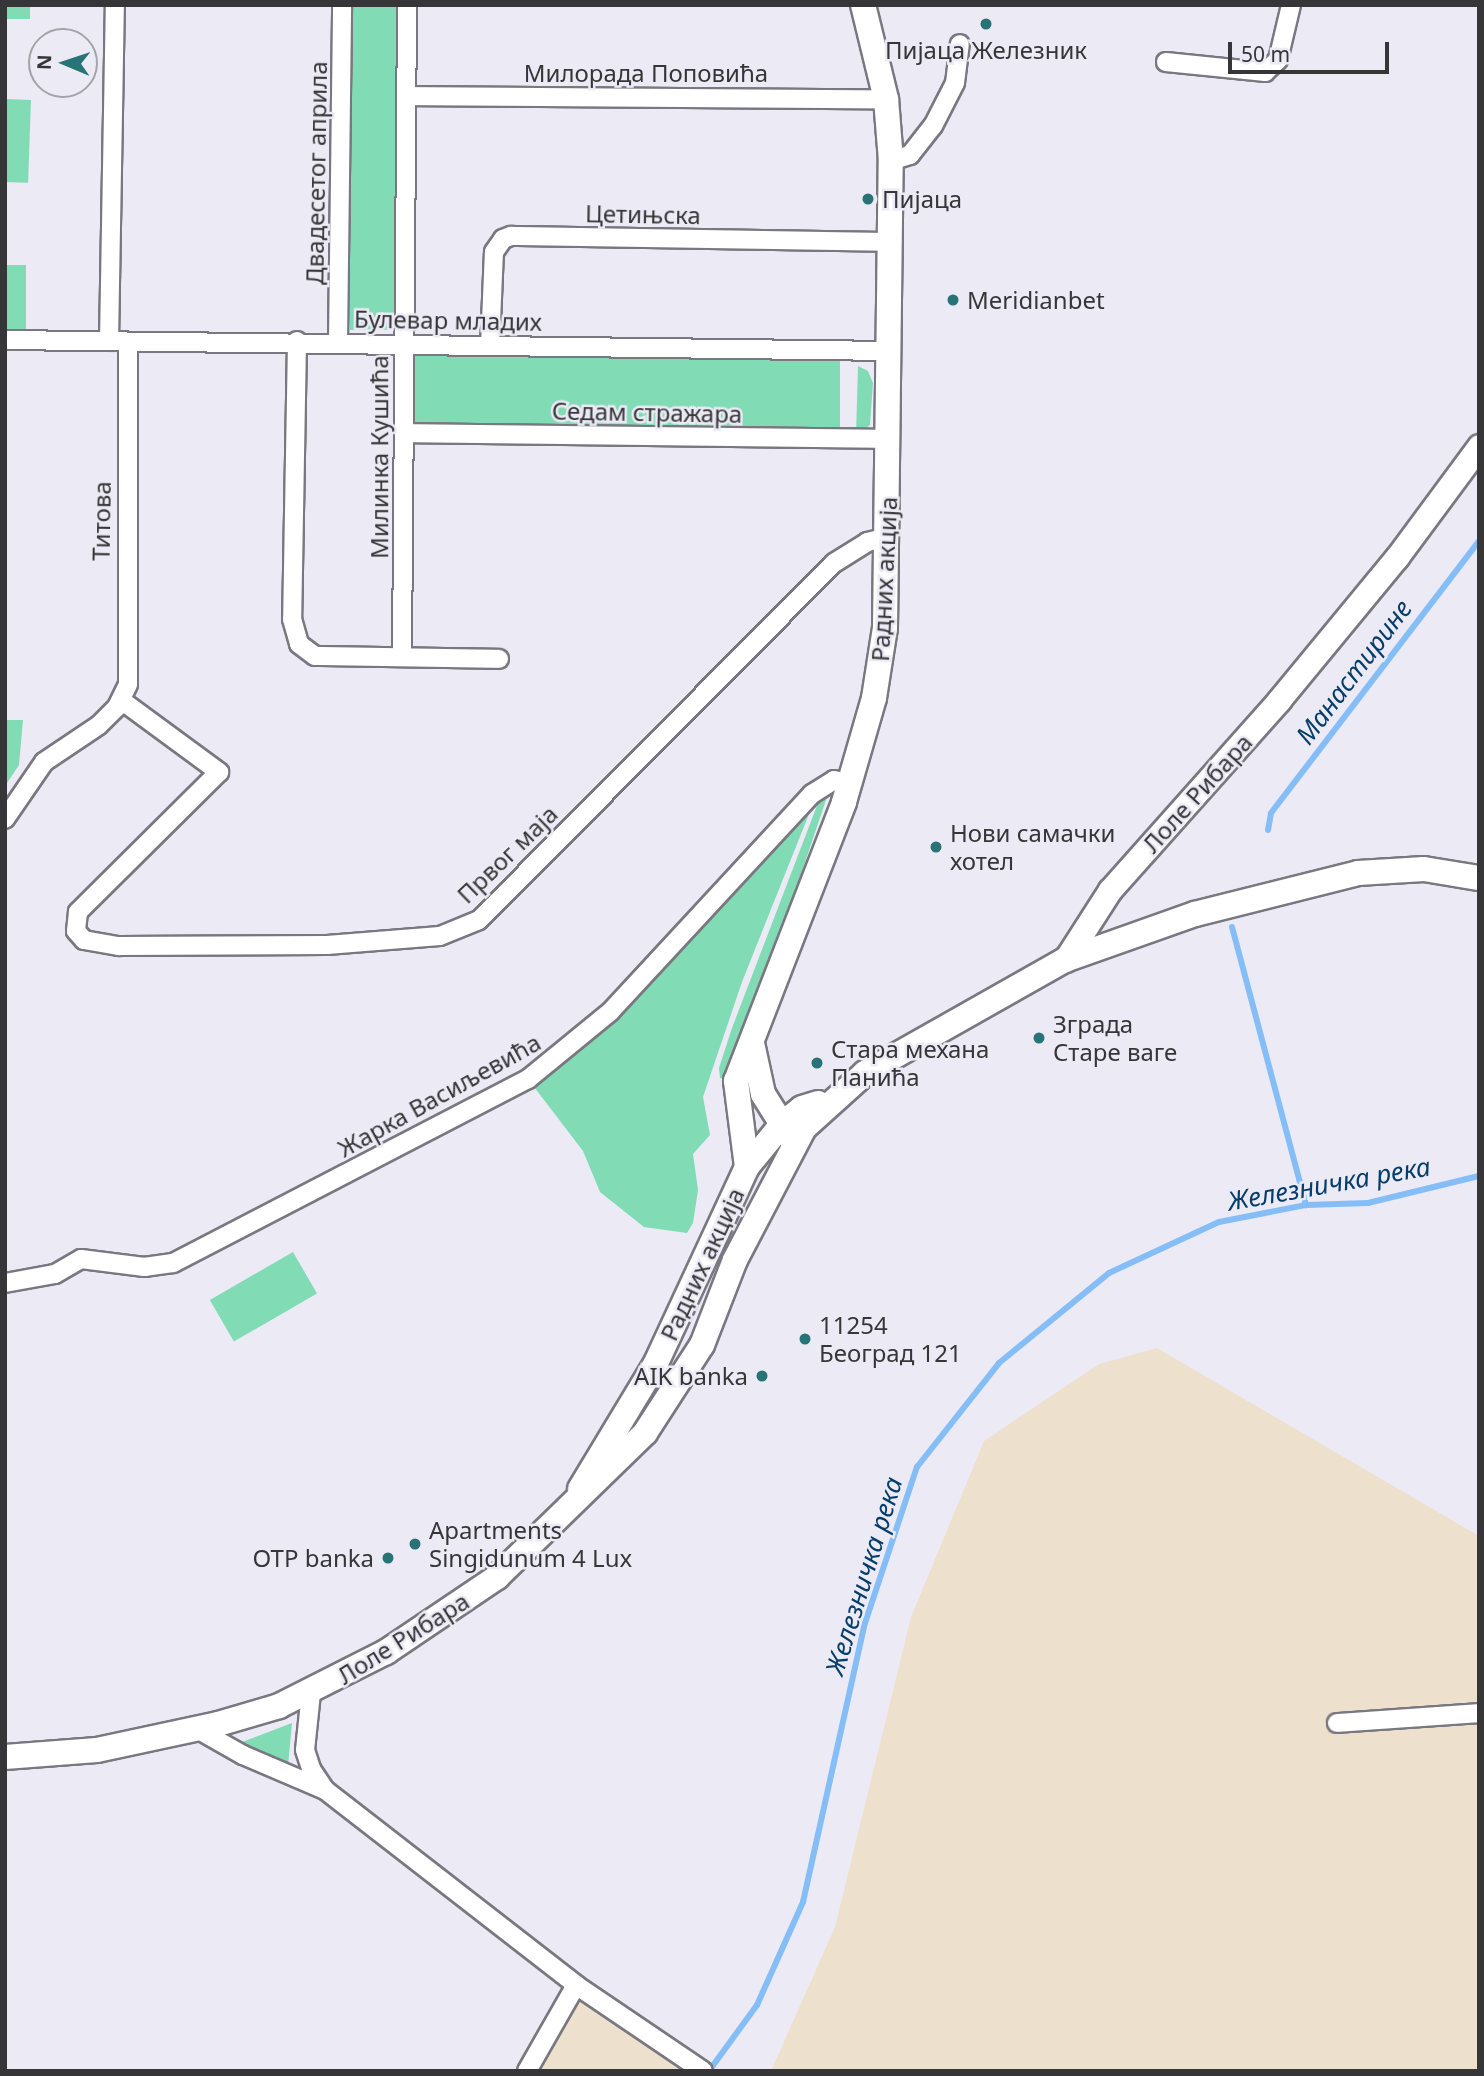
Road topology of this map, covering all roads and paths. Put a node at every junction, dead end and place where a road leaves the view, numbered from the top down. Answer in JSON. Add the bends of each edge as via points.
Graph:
{"nodes":[{"id":1,"x":115,"y":5,"type":"edge"},
{"id":2,"x":342,"y":5,"type":"edge"},
{"id":3,"x":407,"y":5,"type":"edge"},
{"id":4,"x":863,"y":5,"type":"edge"},
{"id":5,"x":1290,"y":5,"type":"edge"},
{"id":6,"x":960,"y":44,"type":"dead end"},
{"id":7,"x":1166,"y":62,"type":"dead end"},
{"id":8,"x":406,"y":96,"type":"junction"},
{"id":9,"x":886,"y":99,"type":"junction"},
{"id":10,"x":891,"y":161,"type":"junction"},
{"id":11,"x":891,"y":242,"type":"junction"},
{"id":12,"x":5,"y":340,"type":"edge"},
{"id":13,"x":109,"y":341,"type":"junction"},
{"id":14,"x":297,"y":341,"type":"junction"},
{"id":15,"x":128,"y":342,"type":"junction"},
{"id":16,"x":338,"y":342,"type":"junction"},
{"id":17,"x":404,"y":344,"type":"junction"},
{"id":18,"x":490,"y":346,"type":"junction"},
{"id":19,"x":890,"y":351,"type":"junction"},
{"id":20,"x":404,"y":433,"type":"junction"},
{"id":21,"x":889,"y":439,"type":"junction"},
{"id":22,"x":1479,"y":446,"type":"edge"},
{"id":23,"x":888,"y":537,"type":"junction"},
{"id":24,"x":402,"y":657,"type":"junction"},
{"id":25,"x":499,"y":660,"type":"dead end"},
{"id":26,"x":121,"y":700,"type":"junction"},
{"id":27,"x":850,"y":783,"type":"junction"},
{"id":28,"x":5,"y":819,"type":"edge"},
{"id":29,"x":1479,"y":878,"type":"edge"},
{"id":30,"x":1065,"y":960,"type":"junction"},
{"id":31,"x":752,"y":1039,"type":"junction"},
{"id":32,"x":829,"y":1101,"type":"junction"},
{"id":33,"x":785,"y":1112,"type":"junction"},
{"id":34,"x":790,"y":1152,"type":"junction"},
{"id":35,"x":754,"y":1159,"type":"junction"},
{"id":36,"x":5,"y":1283,"type":"edge"},
{"id":37,"x":572,"y":1505,"type":"junction"},
{"id":38,"x":311,"y":1693,"type":"junction"},
{"id":39,"x":1479,"y":1713,"type":"edge"},
{"id":40,"x":1337,"y":1723,"type":"dead end"},
{"id":41,"x":197,"y":1728,"type":"junction"},
{"id":42,"x":5,"y":1757,"type":"edge"},
{"id":43,"x":325,"y":1790,"type":"junction"},
{"id":44,"x":576,"y":1985,"type":"junction"},
{"id":45,"x":700,"y":2069,"type":"edge"},
{"id":46,"x":527,"y":2071,"type":"edge"}],
"edges":[{"from":1,"to":13,"type":"street"},
{"from":2,"to":16,"type":"street","name":"Двадесетог априла"},
{"from":3,"to":8,"type":"street","name":"Милинка Кушића"},
{"from":4,"to":9,"type":"main road","name":"Радних акција"},
{"from":5,"to":7,"type":"street","via":[[1278,60],[1265,72]]},
{"from":6,"to":10,"type":"street","via":[[955,83],[933,126],[910,155]]},
{"from":8,"to":9,"type":"street","name":"Милорада Поповића"},
{"from":8,"to":17,"type":"street","name":"Милинка Кушића"},
{"from":9,"to":10,"type":"main road","name":"Радних акција"},
{"from":10,"to":11,"type":"main road","name":"Радних акција"},
{"from":11,"to":18,"type":"street","name":"Цетињска","via":[[510,236],[502,239],[494,253]]},
{"from":11,"to":19,"type":"main road","name":"Радних акција"},
{"from":12,"to":13,"type":"street","name":"Булевар младих"},
{"from":13,"to":15,"type":"street","name":"Булевар младих"},
{"from":14,"to":15,"type":"street","name":"Булевар младих"},
{"from":14,"to":16,"type":"street","name":"Булевар младих"},
{"from":14,"to":24,"type":"street","via":[[292,632],[315,656]]},
{"from":15,"to":26,"type":"street","name":"Титова","via":[[124,601],[131,666]]},
{"from":16,"to":17,"type":"street","name":"Булевар младих"},
{"from":17,"to":18,"type":"street","name":"Булевар младих"},
{"from":17,"to":20,"type":"street","name":"Милинка Кушића"},
{"from":18,"to":19,"type":"street","name":"Булевар младих"},
{"from":19,"to":21,"type":"main road","name":"Радних акција"},
{"from":20,"to":21,"type":"street","name":"Седам стражара"},
{"from":20,"to":24,"type":"street","name":"Милинка Кушића"},
{"from":21,"to":23,"type":"main road","name":"Радних акција"},
{"from":22,"to":30,"type":"street","name":"Лоле Рибара","via":[[1397,557],[1279,700],[1110,890]]},
{"from":23,"to":26,"type":"street","name":"Првог маја","via":[[856,547],[834,563],[479,920],[458,932],[388,943],[119,946],[83,940],[76,931],[78,912],[219,772]]},
{"from":23,"to":27,"type":"main road","name":"Радних акција","via":[[880,670]]},
{"from":24,"to":25,"type":"street"},
{"from":26,"to":28,"type":"street","name":"Титова","via":[[99,725],[44,762]]},
{"from":27,"to":31,"type":"main road","name":"Радних акција"},
{"from":27,"to":36,"type":"street","name":"Жарка Васиљевића","via":[[828,782],[811,795],[610,1012],[528,1079],[173,1263],[144,1267],[81,1259],[55,1274]]},
{"from":29,"to":30,"type":"main road","via":[[1424,869],[1332,878],[1195,914]]},
{"from":30,"to":32,"type":"main road","name":"Лоле Рибара","via":[[865,1073]]},
{"from":31,"to":33,"type":"main road","via":[[758,1083]]},
{"from":31,"to":35,"type":"main road","name":"Радних акција","via":[[736,1081],[742,1130]]},
{"from":32,"to":33,"type":"main road","name":"Лоле Рибара"},
{"from":32,"to":34,"type":"main road","name":"Лоле Рибара"},
{"from":33,"to":34,"type":"main road"},
{"from":33,"to":35,"type":"main road"},
{"from":34,"to":35,"type":"main road"},
{"from":34,"to":37,"type":"main road","name":"Лоле Рибара","via":[[684,1376],[633,1448]]},
{"from":35,"to":37,"type":"main road","name":"Радних акција","via":[[656,1363]]},
{"from":37,"to":38,"type":"main road","name":"Лоле Рибара","via":[[475,1594],[414,1635]]},
{"from":38,"to":41,"type":"main road","name":"Лоле Рибара"},
{"from":38,"to":43,"type":"street","via":[[305,1750],[310,1769]]},
{"from":39,"to":40,"type":"street"},
{"from":41,"to":42,"type":"main road","name":"Лоле Рибара","via":[[97,1750]]},
{"from":41,"to":43,"type":"street","via":[[243,1755]]},
{"from":43,"to":44,"type":"street"},
{"from":44,"to":45,"type":"street"},
{"from":44,"to":46,"type":"street"}]}
